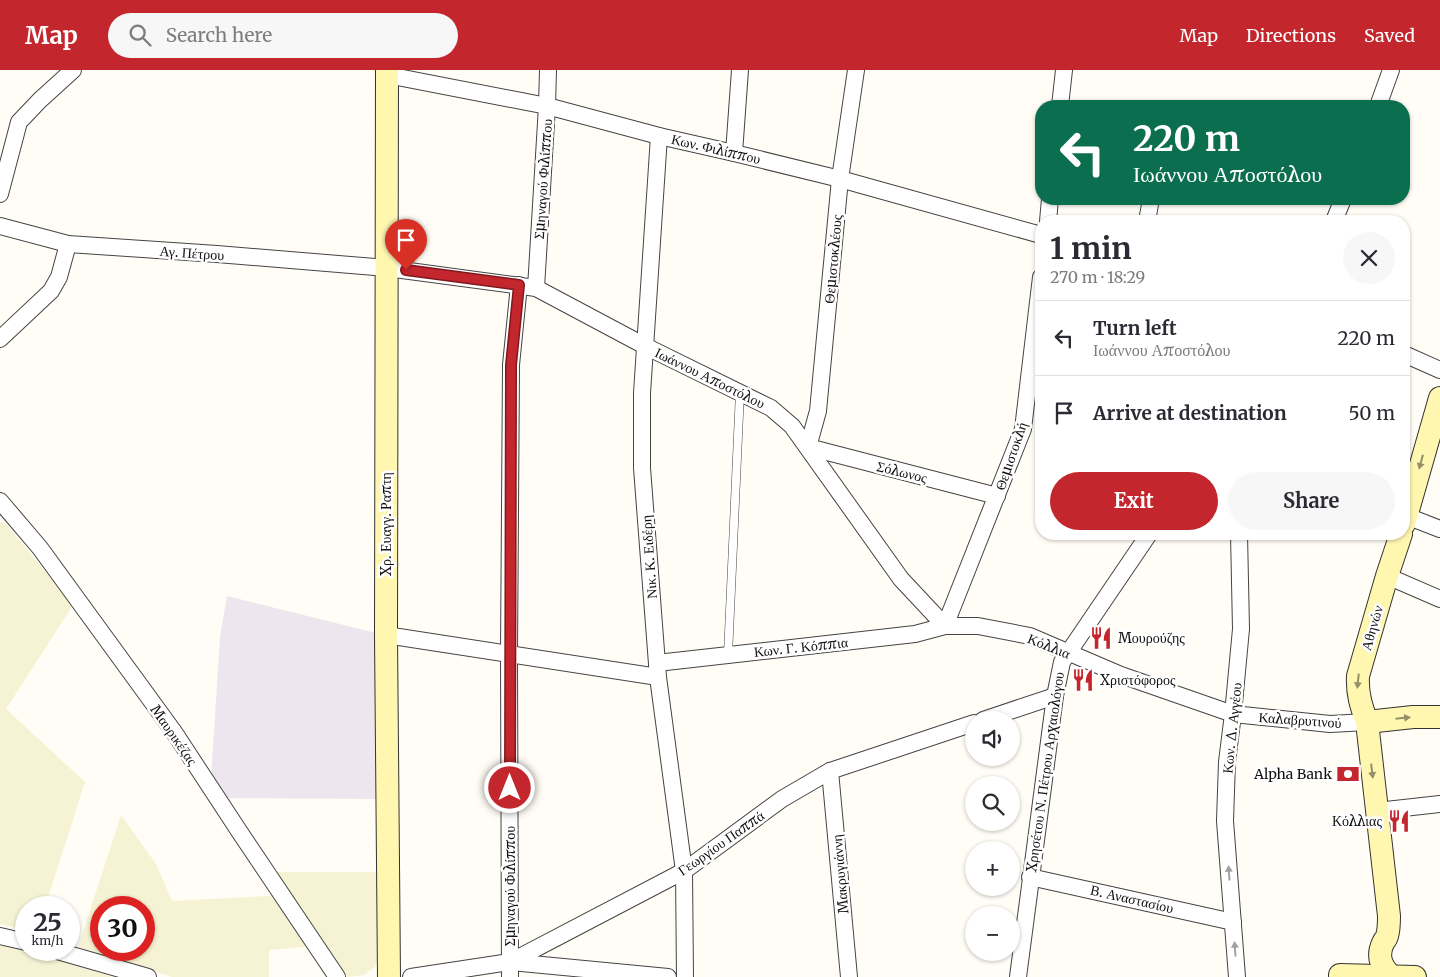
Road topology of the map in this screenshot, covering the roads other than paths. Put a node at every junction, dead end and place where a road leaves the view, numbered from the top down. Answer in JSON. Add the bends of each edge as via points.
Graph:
{"nodes":[{"id":1,"x":73,"y":70,"type":"edge"},
{"id":2,"x":548,"y":70,"type":"edge"},
{"id":3,"x":740,"y":70,"type":"edge"},
{"id":4,"x":856,"y":70,"type":"edge"},
{"id":5,"x":1064,"y":70,"type":"edge"},
{"id":6,"x":1391,"y":70,"type":"edge"},
{"id":7,"x":388,"y":73,"type":"edge"},
{"id":8,"x":1061,"y":100,"type":"edge"},
{"id":9,"x":1380,"y":100,"type":"edge"},
{"id":10,"x":547,"y":106,"type":"junction"},
{"id":11,"x":659,"y":136,"type":"junction"},
{"id":12,"x":734,"y":153,"type":"junction"},
{"id":13,"x":840,"y":179,"type":"junction"},
{"id":14,"x":0,"y":194,"type":"edge"},
{"id":15,"x":0,"y":226,"type":"edge"},
{"id":16,"x":1035,"y":233,"type":"edge"},
{"id":17,"x":68,"y":244,"type":"junction"},
{"id":18,"x":387,"y":268,"type":"junction"},
{"id":19,"x":519,"y":285,"type":"junction"},
{"id":20,"x":536,"y":288,"type":"junction"},
{"id":21,"x":1035,"y":328,"type":"edge"},
{"id":22,"x":0,"y":339,"type":"edge"},
{"id":23,"x":645,"y":346,"type":"junction"},
{"id":24,"x":1410,"y":357,"type":"edge"},
{"id":25,"x":1440,"y":370,"type":"edge"},
{"id":26,"x":740,"y":392,"type":"junction"},
{"id":27,"x":1440,"y":398,"type":"edge"},
{"id":28,"x":1435,"y":428,"type":"edge"},
{"id":29,"x":808,"y":447,"type":"junction"},
{"id":30,"x":997,"y":496,"type":"junction"},
{"id":31,"x":0,"y":501,"type":"edge"},
{"id":32,"x":1410,"y":504,"type":"edge"},
{"id":33,"x":1410,"y":523,"type":"edge"},
{"id":34,"x":1440,"y":529,"type":"edge"},
{"id":35,"x":1145,"y":540,"type":"edge"},
{"id":36,"x":1239,"y":540,"type":"edge"},
{"id":37,"x":1398,"y":540,"type":"edge"},
{"id":38,"x":1387,"y":576,"type":"junction"},
{"id":39,"x":1440,"y":599,"type":"edge"},
{"id":40,"x":945,"y":626,"type":"junction"},
{"id":41,"x":386,"y":634,"type":"junction"},
{"id":42,"x":509,"y":653,"type":"junction"},
{"id":43,"x":1068,"y":654,"type":"junction"},
{"id":44,"x":728,"y":655,"type":"junction"},
{"id":45,"x":658,"y":670,"type":"junction"},
{"id":46,"x":1055,"y":696,"type":"junction"},
{"id":47,"x":1011,"y":711,"type":"edge"},
{"id":48,"x":1234,"y":714,"type":"junction"},
{"id":49,"x":1440,"y":716,"type":"edge"},
{"id":50,"x":1366,"y":722,"type":"junction"},
{"id":51,"x":965,"y":726,"type":"edge"},
{"id":52,"x":830,"y":771,"type":"junction"},
{"id":53,"x":1440,"y":804,"type":"edge"},
{"id":54,"x":1377,"y":811,"type":"junction"},
{"id":55,"x":684,"y":871,"type":"junction"},
{"id":56,"x":1030,"y":877,"type":"junction"},
{"id":57,"x":1233,"y":922,"type":"junction"},
{"id":58,"x":0,"y":936,"type":"edge"},
{"id":59,"x":15,"y":939,"type":"edge"},
{"id":60,"x":1383,"y":944,"type":"junction"},
{"id":61,"x":80,"y":957,"type":"edge"},
{"id":62,"x":510,"y":970,"type":"edge"},
{"id":63,"x":1338,"y":976,"type":"edge"},
{"id":64,"x":1390,"y":976,"type":"junction"},
{"id":65,"x":148,"y":977,"type":"edge"},
{"id":66,"x":337,"y":977,"type":"edge"},
{"id":67,"x":389,"y":977,"type":"edge"},
{"id":68,"x":411,"y":977,"type":"edge"},
{"id":69,"x":668,"y":977,"type":"edge"},
{"id":70,"x":685,"y":977,"type":"edge"},
{"id":71,"x":849,"y":977,"type":"edge"},
{"id":72,"x":1018,"y":977,"type":"edge"},
{"id":73,"x":1237,"y":977,"type":"edge"},
{"id":74,"x":1415,"y":977,"type":"edge"}],
"edges":[{"from":1,"to":14,"type":"street","via":[[20,122]]},
{"from":2,"to":10,"type":"street","name":"Σμηναγού Φιλίππου"},
{"from":3,"to":12,"type":"street"},
{"from":4,"to":13,"type":"street","name":"Θεμιστοκλέους"},
{"from":5,"to":8,"type":"street"},
{"from":6,"to":9,"type":"street"},
{"from":7,"to":10,"type":"street","name":"Κων. Φιλίππου"},
{"from":7,"to":18,"type":"street","name":"Χρ. Ευαγγ. Ραπτη"},
{"from":10,"to":11,"type":"street","name":"Κων. Φιλίππου"},
{"from":10,"to":20,"type":"street","name":"Σμηναγού Φιλίππου"},
{"from":11,"to":12,"type":"street","name":"Κων. Φιλίππου"},
{"from":11,"to":23,"type":"street","name":"Νικ. Κ. Ειδέρη"},
{"from":12,"to":13,"type":"street","name":"Κων. Φιλίππου"},
{"from":13,"to":16,"type":"street","name":"Κων. Φιλίππου"},
{"from":13,"to":29,"type":"street","name":"Θεμιστοκλέους","via":[[818,411]]},
{"from":15,"to":17,"type":"street","name":"Αγ. Πέτρου"},
{"from":17,"to":18,"type":"street","name":"Αγ. Πέτρου"},
{"from":17,"to":22,"type":"street","via":[[59,277],[51,291]]},
{"from":18,"to":19,"type":"street","name":"Ιωάννου Αποστόλου"},
{"from":18,"to":41,"type":"street","name":"Χρ. Ευαγγ. Ραπτη"},
{"from":19,"to":20,"type":"street","name":"Ιωάννου Αποστόλου"},
{"from":19,"to":42,"type":"street","name":"Σμηναγού Φιλίππου","via":[[511,365]]},
{"from":20,"to":23,"type":"street","name":"Ιωάννου Αποστόλου"},
{"from":21,"to":30,"type":"street","name":"Θεμιστοκλή","via":[[1023,429]]},
{"from":23,"to":26,"type":"street","name":"Ιωάννου Αποστόλου"},
{"from":23,"to":45,"type":"street","name":"Νικ. Κ. Ειδέρη","via":[[642,468]]},
{"from":24,"to":25,"type":"street"},
{"from":26,"to":29,"type":"street","name":"Ιωάννου Αποστόλου","via":[[771,408],[792,426]]},
{"from":26,"to":44,"type":"lane"},
{"from":27,"to":28,"type":"street","name":"Αθηνών"},
{"from":28,"to":32,"type":"street","name":"Αθηνών","one_way":true},
{"from":29,"to":30,"type":"street","name":"Σόλωνος"},
{"from":29,"to":40,"type":"street","name":"Ιωάννου Αποστόλου","via":[[901,579]]},
{"from":30,"to":40,"type":"street","name":"Θεμιστοκλή"},
{"from":31,"to":66,"type":"street","name":"Μαυρικέζας","via":[[40,548],[174,732]]},
{"from":33,"to":34,"type":"street"},
{"from":35,"to":43,"type":"street","name":"Χρησέτου Ν. Πέτρου Αρχαιολόγου"},
{"from":36,"to":48,"type":"street","name":"Κων. Δ. Αγγέου","via":[[1242,629]]},
{"from":37,"to":38,"type":"street","name":"Αθηνών"},
{"from":38,"to":39,"type":"street"},
{"from":38,"to":50,"type":"street","name":"Αθηνών","one_way":true,"via":[[1358,676],[1359,700]]},
{"from":40,"to":43,"type":"street","name":"Κόλλια","via":[[978,626],[1030,636]]},
{"from":40,"to":44,"type":"street","name":"Κων. Γ. Κόππια","via":[[915,634]]},
{"from":41,"to":42,"type":"street","name":"Κων. Γ. Κόππια"},
{"from":41,"to":67,"type":"street","name":"Χρ. Ευαγγ. Ραπτη"},
{"from":42,"to":45,"type":"street","name":"Κων. Γ. Κόππια"},
{"from":42,"to":62,"type":"street","name":"Σμηναγού Φιλίππου"},
{"from":43,"to":46,"type":"street","name":"Χρησέτου Ν. Πέτρου Αρχαιολόγου","via":[[1062,662]]},
{"from":43,"to":48,"type":"street","name":"Κόλλια"},
{"from":44,"to":45,"type":"street","name":"Κων. Γ. Κόππια"},
{"from":45,"to":55,"type":"street","name":"Νικ. Κ. Ειδέρη"},
{"from":46,"to":47,"type":"street"},
{"from":46,"to":56,"type":"street","name":"Χρησέτου Ν. Πέτρου Αρχαιολόγου"},
{"from":48,"to":50,"type":"street","name":"Καλαβρυτινού","via":[[1330,724]]},
{"from":57,"to":48,"type":"street","name":"Κων. Δ. Αγγέου","one_way":true,"via":[[1225,821],[1227,762]]},
{"from":50,"to":49,"type":"street","one_way":true},
{"from":50,"to":54,"type":"street","name":"Αθηνών","one_way":true},
{"from":51,"to":52,"type":"street","name":"Γεωργίου Παππά"},
{"from":52,"to":55,"type":"street","name":"Γεωργίου Παππά","via":[[782,799]]},
{"from":52,"to":71,"type":"street","name":"Μακρυγιάννη"},
{"from":53,"to":54,"type":"street"},
{"from":54,"to":60,"type":"street","name":"Αθηνών","via":[[1390,916]]},
{"from":55,"to":62,"type":"street","name":"Γεωργίου Παππά"},
{"from":55,"to":70,"type":"street","name":"Νικ. Κ. Ειδέρη"},
{"from":56,"to":57,"type":"street","name":"Β. Αναστασίου"},
{"from":56,"to":72,"type":"street","name":"Χρησέτου Ν. Πέτρου Αρχαιολόγου"},
{"from":73,"to":57,"type":"street","name":"Κων. Δ. Αγγέου","one_way":true},
{"from":58,"to":59,"type":"street"},
{"from":60,"to":63,"type":"street","via":[[1375,954]]},
{"from":60,"to":64,"type":"street","name":"Αθηνών","via":[[1380,960]]},
{"from":61,"to":65,"type":"street"},
{"from":62,"to":68,"type":"street","name":"Γεωργίου Παππά"},
{"from":62,"to":69,"type":"street"},
{"from":63,"to":64,"type":"street"},
{"from":64,"to":74,"type":"street"}]}
